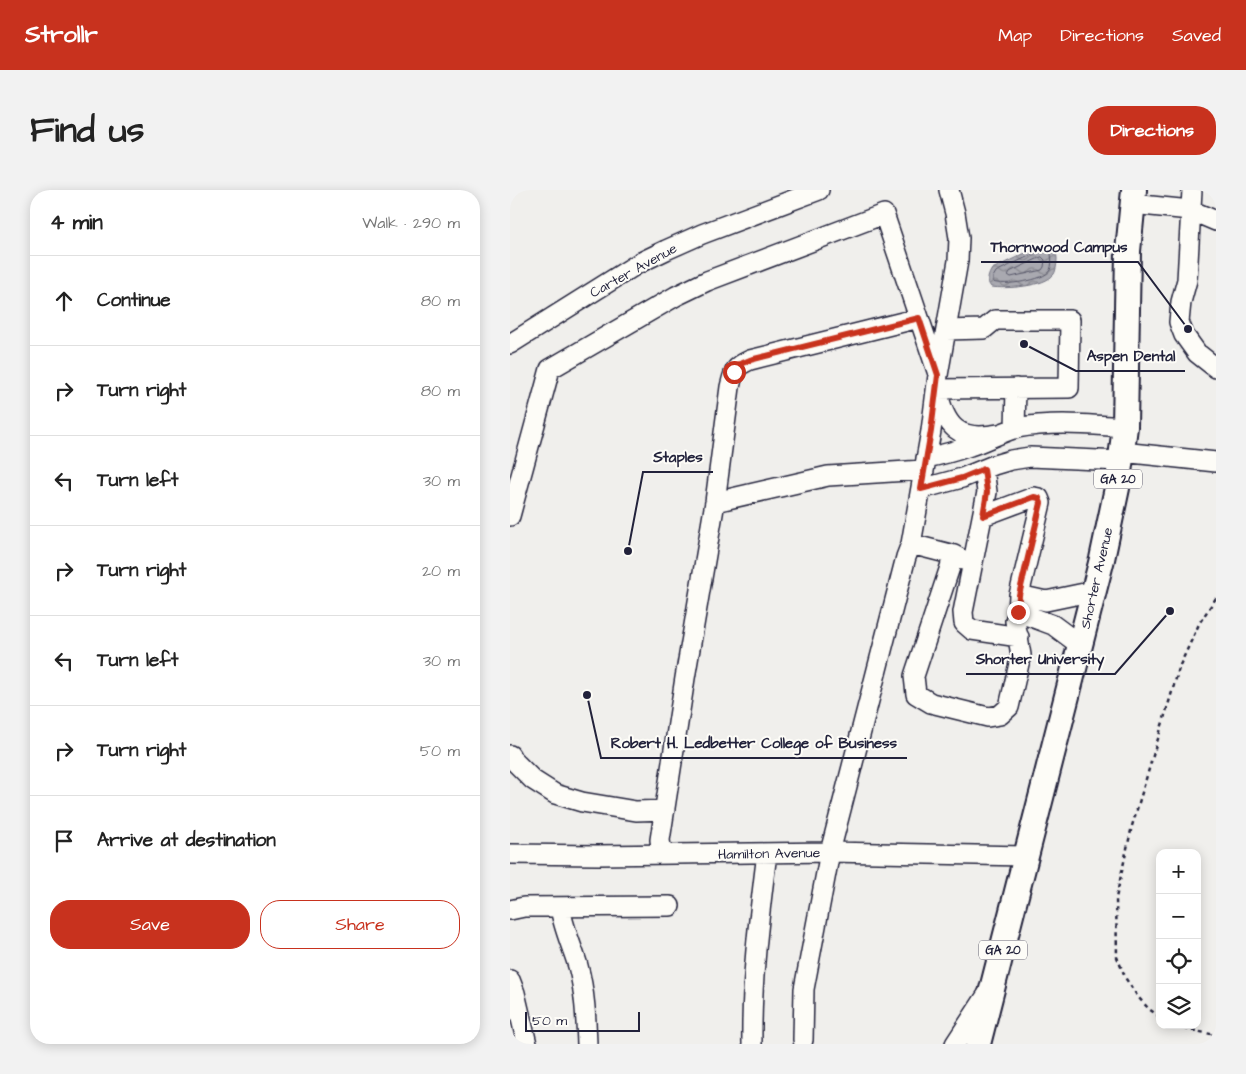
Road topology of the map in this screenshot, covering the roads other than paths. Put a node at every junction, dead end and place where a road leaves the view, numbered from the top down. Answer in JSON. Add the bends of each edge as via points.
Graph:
{"nodes":[{"id":1,"x":819,"y":190,"type":"edge"},
{"id":2,"x":1192,"y":190,"type":"edge"},
{"id":3,"x":951,"y":191,"type":"edge"},
{"id":4,"x":1133,"y":197,"type":"edge"},
{"id":5,"x":1190,"y":210,"type":"junction"},
{"id":6,"x":1216,"y":221,"type":"edge"},
{"id":7,"x":919,"y":318,"type":"junction"},
{"id":8,"x":946,"y":330,"type":"junction"},
{"id":9,"x":510,"y":344,"type":"edge"},
{"id":10,"x":1216,"y":368,"type":"edge"},
{"id":11,"x":938,"y":382,"type":"junction"},
{"id":12,"x":1016,"y":388,"type":"junction"},
{"id":13,"x":1125,"y":427,"type":"junction"},
{"id":14,"x":1007,"y":432,"type":"junction"},
{"id":15,"x":1121,"y":457,"type":"junction"},
{"id":16,"x":1216,"y":462,"type":"edge"},
{"id":17,"x":925,"y":464,"type":"junction"},
{"id":18,"x":984,"y":469,"type":"junction"},
{"id":19,"x":921,"y":489,"type":"junction"},
{"id":20,"x":715,"y":502,"type":"junction"},
{"id":21,"x":510,"y":516,"type":"edge"},
{"id":22,"x":983,"y":516,"type":"junction"},
{"id":23,"x":911,"y":544,"type":"junction"},
{"id":24,"x":954,"y":555,"type":"junction"},
{"id":25,"x":973,"y":566,"type":"junction"},
{"id":26,"x":1094,"y":591,"type":"junction"},
{"id":27,"x":1018,"y":603,"type":"junction"},
{"id":28,"x":1019,"y":637,"type":"junction"},
{"id":29,"x":1080,"y":645,"type":"junction"},
{"id":30,"x":510,"y":755,"type":"edge"},
{"id":31,"x":665,"y":810,"type":"junction"},
{"id":32,"x":830,"y":852,"type":"junction"},
{"id":33,"x":767,"y":853,"type":"junction"},
{"id":34,"x":510,"y":854,"type":"edge"},
{"id":35,"x":662,"y":854,"type":"junction"},
{"id":36,"x":1027,"y":856,"type":"junction"},
{"id":37,"x":560,"y":906,"type":"junction"},
{"id":38,"x":670,"y":906,"type":"dead end"},
{"id":39,"x":510,"y":910,"type":"edge"},
{"id":40,"x":510,"y":980,"type":"edge"},
{"id":41,"x":995,"y":984,"type":"junction"},
{"id":42,"x":803,"y":1040,"type":"dead end"},
{"id":43,"x":527,"y":1044,"type":"edge"},
{"id":44,"x":587,"y":1044,"type":"edge"},
{"id":45,"x":752,"y":1044,"type":"edge"},
{"id":46,"x":955,"y":1044,"type":"edge"},
{"id":47,"x":978,"y":1044,"type":"edge"}],
"edges":[{"from":1,"to":9,"type":"street","name":"Carter Avenue","via":[[702,234],[639,263]]},
{"from":2,"to":5,"type":"street"},
{"from":3,"to":8,"type":"street","via":[[959,246]]},
{"from":4,"to":5,"type":"street"},
{"from":4,"to":13,"type":"main road","name":"Shorter Avenue","number":"GA 20","via":[[1128,251]]},
{"from":5,"to":6,"type":"street"},
{"from":5,"to":10,"type":"street","via":[[1188,272],[1179,322],[1197,353]]},
{"from":7,"to":11,"type":"street"},
{"from":7,"to":20,"type":"street","via":[[738,365],[730,387]]},
{"from":7,"to":21,"type":"street","via":[[884,214],[707,281],[676,296],[550,369]]},
{"from":8,"to":11,"type":"street"},
{"from":8,"to":12,"type":"street","via":[[984,329],[995,320],[1070,320],[1069,388]]},
{"from":11,"to":12,"type":"street"},
{"from":11,"to":14,"type":"street","via":[[943,412],[955,428],[969,436],[985,437]]},
{"from":11,"to":17,"type":"street"},
{"from":12,"to":14,"type":"street"},
{"from":13,"to":14,"type":"street","via":[[1076,424],[1029,426]]},
{"from":13,"to":15,"type":"main road","name":"Shorter Avenue","number":"GA 20"},
{"from":14,"to":17,"type":"street"},
{"from":15,"to":16,"type":"street"},
{"from":15,"to":18,"type":"street","via":[[1036,456]]},
{"from":15,"to":26,"type":"main road","name":"Shorter Avenue","number":"GA 20"},
{"from":17,"to":19,"type":"street"},
{"from":17,"to":20,"type":"street","via":[[828,476]]},
{"from":18,"to":19,"type":"street"},
{"from":18,"to":22,"type":"street","via":[[987,492]]},
{"from":19,"to":23,"type":"street"},
{"from":20,"to":31,"type":"street"},
{"from":22,"to":25,"type":"street"},
{"from":22,"to":27,"type":"street","via":[[1039,498],[1041,503]]},
{"from":23,"to":24,"type":"street"},
{"from":23,"to":32,"type":"street"},
{"from":24,"to":25,"type":"street"},
{"from":24,"to":28,"type":"street","via":[[914,676],[916,694],[930,703],[988,717],[1000,715],[1009,707],[1021,655]]},
{"from":25,"to":28,"type":"street","via":[[963,612],[964,623],[972,630]]},
{"from":26,"to":27,"type":"street"},
{"from":26,"to":29,"type":"main road","name":"Shorter Avenue","number":"GA 20"},
{"from":27,"to":28,"type":"street","via":[[1015,621]]},
{"from":27,"to":29,"type":"street"},
{"from":29,"to":36,"type":"main road","name":"Shorter Avenue","number":"GA 20"},
{"from":30,"to":31,"type":"street","via":[[533,780],[555,794],[636,811]]},
{"from":31,"to":35,"type":"street","via":[[660,840]]},
{"from":32,"to":33,"type":"street","name":"Hamilton Avenue"},
{"from":32,"to":36,"type":"street","name":"Hamilton Avenue"},
{"from":32,"to":42,"type":"street","via":[[804,989]]},
{"from":33,"to":35,"type":"street","name":"Hamilton Avenue"},
{"from":33,"to":45,"type":"street","via":[[754,959]]},
{"from":34,"to":35,"type":"street","name":"Hamilton Avenue"},
{"from":36,"to":41,"type":"main road","name":"Shorter Avenue","number":"GA 20"},
{"from":37,"to":38,"type":"street"},
{"from":37,"to":39,"type":"street"},
{"from":37,"to":44,"type":"street","via":[[578,969]]},
{"from":40,"to":43,"type":"street"},
{"from":41,"to":46,"type":"street"},
{"from":41,"to":47,"type":"main road","name":"Shorter Avenue","number":"GA 20"}]}
